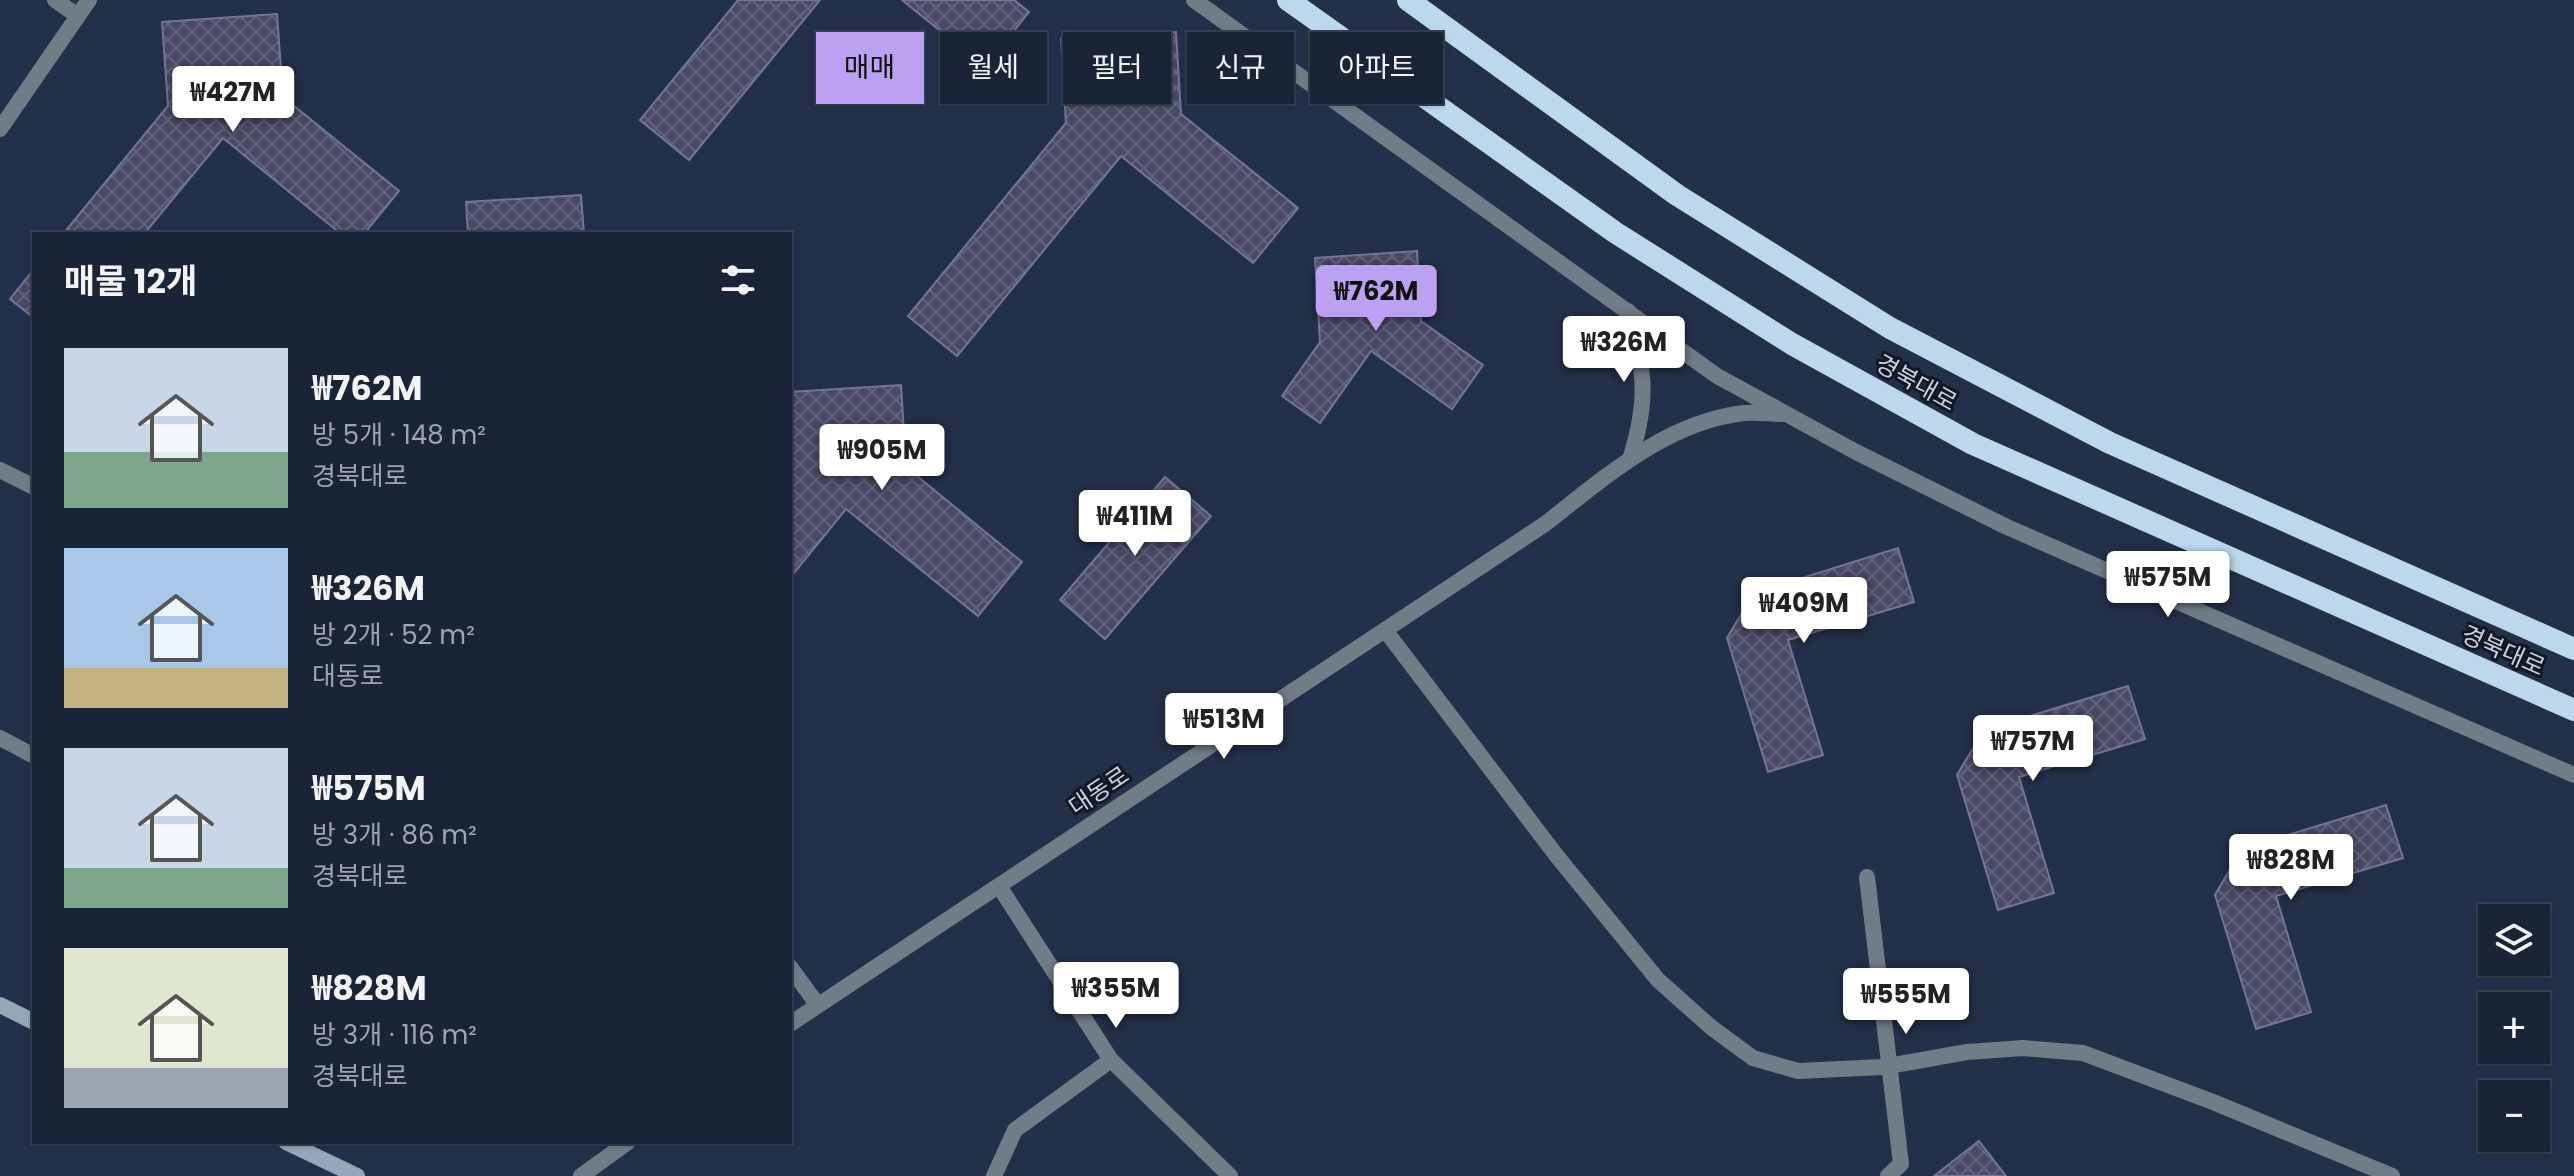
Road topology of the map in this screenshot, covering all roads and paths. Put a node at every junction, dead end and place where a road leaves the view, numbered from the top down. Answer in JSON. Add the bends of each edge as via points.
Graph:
{"nodes":[{"id":1,"x":55,"y":0,"type":"edge"},
{"id":2,"x":89,"y":0,"type":"edge"},
{"id":3,"x":1194,"y":0,"type":"edge"},
{"id":4,"x":1288,"y":0,"type":"edge"},
{"id":5,"x":1408,"y":0,"type":"edge"},
{"id":6,"x":78,"y":16,"type":"junction"},
{"id":7,"x":0,"y":129,"type":"edge"},
{"id":8,"x":1628,"y":311,"type":"junction"},
{"id":9,"x":1786,"y":414,"type":"junction"},
{"id":10,"x":1630,"y":459,"type":"junction"},
{"id":11,"x":0,"y":470,"type":"edge"},
{"id":12,"x":32,"y":486,"type":"edge"},
{"id":13,"x":1385,"y":630,"type":"junction"},
{"id":14,"x":2574,"y":649,"type":"edge"},
{"id":15,"x":2574,"y":710,"type":"edge"},
{"id":16,"x":0,"y":738,"type":"edge"},
{"id":17,"x":32,"y":755,"type":"edge"},
{"id":18,"x":2574,"y":775,"type":"edge"},
{"id":19,"x":1867,"y":877,"type":"dead end"},
{"id":20,"x":999,"y":886,"type":"junction"},
{"id":21,"x":792,"y":970,"type":"edge"},
{"id":22,"x":817,"y":1004,"type":"junction"},
{"id":23,"x":0,"y":1005,"type":"edge"},
{"id":24,"x":32,"y":1021,"type":"edge"},
{"id":25,"x":792,"y":1023,"type":"edge"},
{"id":26,"x":1111,"y":1060,"type":"junction"},
{"id":27,"x":1889,"y":1066,"type":"junction"},
{"id":28,"x":290,"y":1144,"type":"edge"},
{"id":29,"x":625,"y":1144,"type":"edge"},
{"id":30,"x":357,"y":1176,"type":"edge"},
{"id":31,"x":581,"y":1176,"type":"edge"},
{"id":32,"x":994,"y":1176,"type":"edge"},
{"id":33,"x":1230,"y":1176,"type":"edge"},
{"id":34,"x":1888,"y":1176,"type":"edge"},
{"id":35,"x":2392,"y":1176,"type":"edge"}],
"edges":[{"from":1,"to":6,"type":"street"},
{"from":2,"to":6,"type":"street"},
{"from":3,"to":8,"type":"street"},
{"from":4,"to":15,"type":"highway","name":"경북대로","via":[[1616,233],[1792,344],[1973,444]]},
{"from":5,"to":14,"type":"highway","name":"경북대로","via":[[1677,195],[1890,328],[2110,443]]},
{"from":6,"to":7,"type":"street"},
{"from":8,"to":9,"type":"street","via":[[1717,376]]},
{"from":8,"to":10,"type":"street","via":[[1644,381],[1641,426]]},
{"from":9,"to":10,"type":"street","name":"대동로","via":[[1744,413],[1699,424]]},
{"from":9,"to":18,"type":"street","via":[[2007,527]]},
{"from":10,"to":13,"type":"street","name":"대동로","via":[[1545,524]]},
{"from":11,"to":12,"type":"street"},
{"from":13,"to":20,"type":"street","name":"대동로"},
{"from":13,"to":27,"type":"street","via":[[1649,969],[1712,1028],[1753,1058],[1798,1071]]},
{"from":16,"to":17,"type":"street"},
{"from":19,"to":27,"type":"street"},
{"from":20,"to":22,"type":"street","name":"대동로"},
{"from":20,"to":26,"type":"street"},
{"from":21,"to":22,"type":"street"},
{"from":22,"to":25,"type":"street","name":"대동로"},
{"from":23,"to":24,"type":"main road"},
{"from":26,"to":32,"type":"street","via":[[1015,1130]]},
{"from":26,"to":33,"type":"street"},
{"from":27,"to":34,"type":"street","via":[[1901,1164]]},
{"from":27,"to":35,"type":"street","via":[[2023,1048],[2083,1053]]},
{"from":28,"to":30,"type":"main road"},
{"from":29,"to":31,"type":"street"}]}
